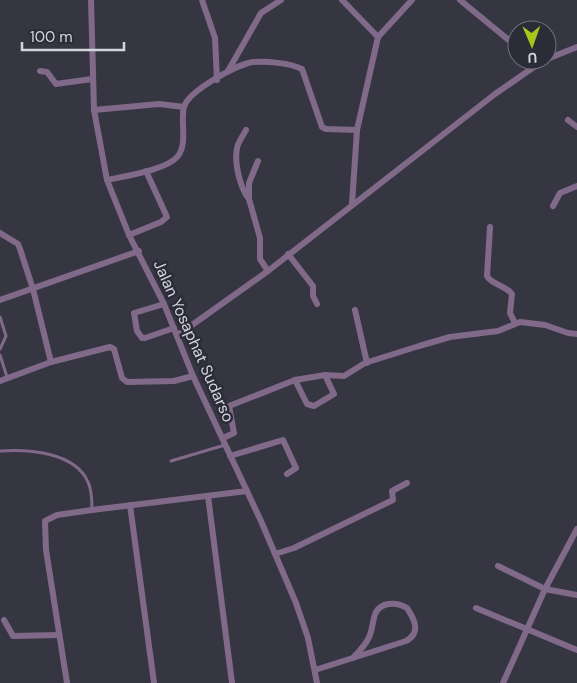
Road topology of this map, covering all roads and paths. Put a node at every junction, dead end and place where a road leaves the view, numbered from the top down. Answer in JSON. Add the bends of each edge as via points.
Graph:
{"nodes":[{"id":1,"x":91,"y":0,"type":"edge"},
{"id":2,"x":202,"y":0,"type":"edge"},
{"id":3,"x":281,"y":0,"type":"edge"},
{"id":4,"x":342,"y":0,"type":"edge"},
{"id":5,"x":412,"y":0,"type":"edge"},
{"id":6,"x":460,"y":0,"type":"edge"},
{"id":7,"x":378,"y":37,"type":"junction"},
{"id":8,"x":507,"y":39,"type":"edge"},
{"id":9,"x":577,"y":47,"type":"edge"},
{"id":10,"x":557,"y":55,"type":"edge"},
{"id":11,"x":525,"y":70,"type":"edge"},
{"id":12,"x":40,"y":71,"type":"dead end"},
{"id":13,"x":227,"y":74,"type":"junction"},
{"id":14,"x":92,"y":79,"type":"junction"},
{"id":15,"x":217,"y":80,"type":"junction"},
{"id":16,"x":184,"y":106,"type":"junction"},
{"id":17,"x":94,"y":110,"type":"junction"},
{"id":18,"x":568,"y":120,"type":"dead end"},
{"id":19,"x":577,"y":127,"type":"edge"},
{"id":20,"x":246,"y":130,"type":"dead end"},
{"id":21,"x":357,"y":130,"type":"junction"},
{"id":22,"x":258,"y":161,"type":"dead end"},
{"id":23,"x":146,"y":170,"type":"junction"},
{"id":24,"x":107,"y":180,"type":"junction"},
{"id":25,"x":577,"y":186,"type":"edge"},
{"id":26,"x":249,"y":199,"type":"junction"},
{"id":27,"x":352,"y":204,"type":"junction"},
{"id":28,"x":553,"y":206,"type":"dead end"},
{"id":29,"x":490,"y":227,"type":"dead end"},
{"id":30,"x":0,"y":233,"type":"edge"},
{"id":31,"x":129,"y":235,"type":"junction"},
{"id":32,"x":139,"y":251,"type":"junction"},
{"id":33,"x":288,"y":254,"type":"junction"},
{"id":34,"x":268,"y":270,"type":"junction"},
{"id":35,"x":33,"y":289,"type":"junction"},
{"id":36,"x":0,"y":300,"type":"edge"},
{"id":37,"x":164,"y":304,"type":"junction"},
{"id":38,"x":317,"y":304,"type":"dead end"},
{"id":39,"x":355,"y":310,"type":"dead end"},
{"id":40,"x":0,"y":317,"type":"edge"},
{"id":41,"x":515,"y":323,"type":"junction"},
{"id":42,"x":174,"y":328,"type":"junction"},
{"id":43,"x":577,"y":334,"type":"edge"},
{"id":44,"x":178,"y":335,"type":"junction"},
{"id":45,"x":0,"y":349,"type":"edge"},
{"id":46,"x":0,"y":354,"type":"edge"},
{"id":47,"x":51,"y":362,"type":"junction"},
{"id":48,"x":367,"y":362,"type":"junction"},
{"id":49,"x":325,"y":375,"type":"junction"},
{"id":50,"x":193,"y":376,"type":"junction"},
{"id":51,"x":8,"y":378,"type":"junction"},
{"id":52,"x":295,"y":380,"type":"junction"},
{"id":53,"x":0,"y":381,"type":"edge"},
{"id":54,"x":224,"y":441,"type":"junction"},
{"id":55,"x":0,"y":451,"type":"edge"},
{"id":56,"x":235,"y":454,"type":"junction"},
{"id":57,"x":171,"y":461,"type":"dead end"},
{"id":58,"x":287,"y":474,"type":"dead end"},
{"id":59,"x":407,"y":483,"type":"dead end"},
{"id":60,"x":247,"y":491,"type":"junction"},
{"id":61,"x":208,"y":496,"type":"junction"},
{"id":62,"x":130,"y":505,"type":"junction"},
{"id":63,"x":92,"y":510,"type":"junction"},
{"id":64,"x":577,"y":529,"type":"edge"},
{"id":65,"x":280,"y":552,"type":"junction"},
{"id":66,"x":498,"y":566,"type":"dead end"},
{"id":67,"x":545,"y":589,"type":"junction"},
{"id":68,"x":577,"y":595,"type":"edge"},
{"id":69,"x":476,"y":608,"type":"dead end"},
{"id":70,"x":4,"y":620,"type":"dead end"},
{"id":71,"x":527,"y":629,"type":"junction"},
{"id":72,"x":59,"y":635,"type":"junction"},
{"id":73,"x":577,"y":650,"type":"edge"},
{"id":74,"x":353,"y":658,"type":"junction"},
{"id":75,"x":315,"y":670,"type":"junction"},
{"id":76,"x":67,"y":683,"type":"edge"},
{"id":77,"x":154,"y":683,"type":"edge"},
{"id":78,"x":232,"y":683,"type":"edge"},
{"id":79,"x":317,"y":683,"type":"edge"},
{"id":80,"x":503,"y":683,"type":"edge"}],
"edges":[{"from":1,"to":14,"type":"street","name":"Jalan Yosaphat Sudarso"},
{"from":2,"to":15,"type":"street","via":[[215,38]]},
{"from":3,"to":13,"type":"street","via":[[261,13]]},
{"from":4,"to":7,"type":"street"},
{"from":5,"to":7,"type":"street"},
{"from":6,"to":8,"type":"street"},
{"from":7,"to":21,"type":"street"},
{"from":9,"to":10,"type":"street"},
{"from":11,"to":27,"type":"street"},
{"from":12,"to":14,"type":"street","via":[[47,72],[56,84]]},
{"from":13,"to":15,"type":"street"},
{"from":13,"to":21,"type":"street","via":[[253,62],[300,68],[322,127]]},
{"from":14,"to":17,"type":"street","name":"Jalan Yosaphat Sudarso"},
{"from":15,"to":16,"type":"street","via":[[203,86]]},
{"from":16,"to":17,"type":"street","via":[[159,104]]},
{"from":16,"to":23,"type":"street","via":[[179,154],[166,165]]},
{"from":17,"to":24,"type":"street","name":"Jalan Yosaphat Sudarso"},
{"from":18,"to":19,"type":"street"},
{"from":20,"to":26,"type":"street","via":[[237,153],[243,189]]},
{"from":21,"to":27,"type":"street"},
{"from":22,"to":26,"type":"street","via":[[250,183]]},
{"from":23,"to":24,"type":"street"},
{"from":23,"to":31,"type":"street","via":[[167,217]]},
{"from":24,"to":31,"type":"street","name":"Jalan Yosaphat Sudarso"},
{"from":25,"to":28,"type":"street","via":[[560,193]]},
{"from":26,"to":34,"type":"street","via":[[260,238],[260,259]]},
{"from":27,"to":33,"type":"street"},
{"from":29,"to":41,"type":"street","via":[[486,276],[512,294],[510,313]]},
{"from":30,"to":35,"type":"street","via":[[18,244]]},
{"from":31,"to":32,"type":"street","name":"Jalan Yosaphat Sudarso"},
{"from":32,"to":35,"type":"street"},
{"from":32,"to":37,"type":"street","name":"Jalan Yosaphat Sudarso"},
{"from":33,"to":34,"type":"street"},
{"from":33,"to":38,"type":"street","via":[[313,286]]},
{"from":34,"to":44,"type":"street"},
{"from":35,"to":36,"type":"street"},
{"from":35,"to":47,"type":"street"},
{"from":37,"to":42,"type":"street","name":"Jalan Yosaphat Sudarso"},
{"from":37,"to":42,"type":"street","via":[[134,313],[138,333],[144,338]]},
{"from":39,"to":48,"type":"street"},
{"from":40,"to":45,"type":"lane","via":[[6,336]]},
{"from":41,"to":43,"type":"street","via":[[545,325]]},
{"from":41,"to":48,"type":"street","via":[[498,331],[450,337]]},
{"from":42,"to":44,"type":"street","name":"Jalan Yosaphat Sudarso"},
{"from":44,"to":50,"type":"street","name":"Jalan Yosaphat Sudarso"},
{"from":46,"to":51,"type":"lane"},
{"from":47,"to":50,"type":"street","via":[[111,347],[122,378],[127,382],[174,381]]},
{"from":47,"to":51,"type":"street"},
{"from":48,"to":49,"type":"street","via":[[344,376]]},
{"from":49,"to":52,"type":"street"},
{"from":49,"to":52,"type":"street","via":[[334,394],[314,406],[307,404]]},
{"from":50,"to":54,"type":"street","name":"Jalan Yosaphat Sudarso"},
{"from":51,"to":53,"type":"street"},
{"from":52,"to":54,"type":"street","via":[[229,406],[234,433]]},
{"from":54,"to":56,"type":"street","name":"Jalan Yosaphat Sudarso"},
{"from":54,"to":57,"type":"lane"},
{"from":55,"to":63,"type":"lane","via":[[50,454],[66,460],[88,480]]},
{"from":56,"to":58,"type":"street","via":[[284,441],[296,468]]},
{"from":56,"to":60,"type":"street","name":"Jalan Yosaphat Sudarso"},
{"from":59,"to":65,"type":"street","via":[[392,491],[393,500]]},
{"from":60,"to":61,"type":"street"},
{"from":60,"to":65,"type":"street","name":"Jalan Yosaphat Sudarso"},
{"from":61,"to":62,"type":"street"},
{"from":61,"to":78,"type":"street"},
{"from":62,"to":63,"type":"street"},
{"from":62,"to":77,"type":"street"},
{"from":63,"to":72,"type":"street","via":[[57,515],[44,523]]},
{"from":64,"to":67,"type":"street"},
{"from":65,"to":75,"type":"street","name":"Jalan Yosaphat Sudarso"},
{"from":66,"to":67,"type":"street"},
{"from":67,"to":68,"type":"street"},
{"from":67,"to":71,"type":"street"},
{"from":69,"to":71,"type":"street"},
{"from":70,"to":72,"type":"street","via":[[13,636]]},
{"from":71,"to":73,"type":"street"},
{"from":71,"to":80,"type":"street"},
{"from":72,"to":76,"type":"street"},
{"from":74,"to":74,"type":"street","via":[[412,638],[415,625],[407,608],[394,604],[377,610],[369,639]]},
{"from":74,"to":75,"type":"street"},
{"from":75,"to":79,"type":"street","name":"Jalan Yosaphat Sudarso"}]}
